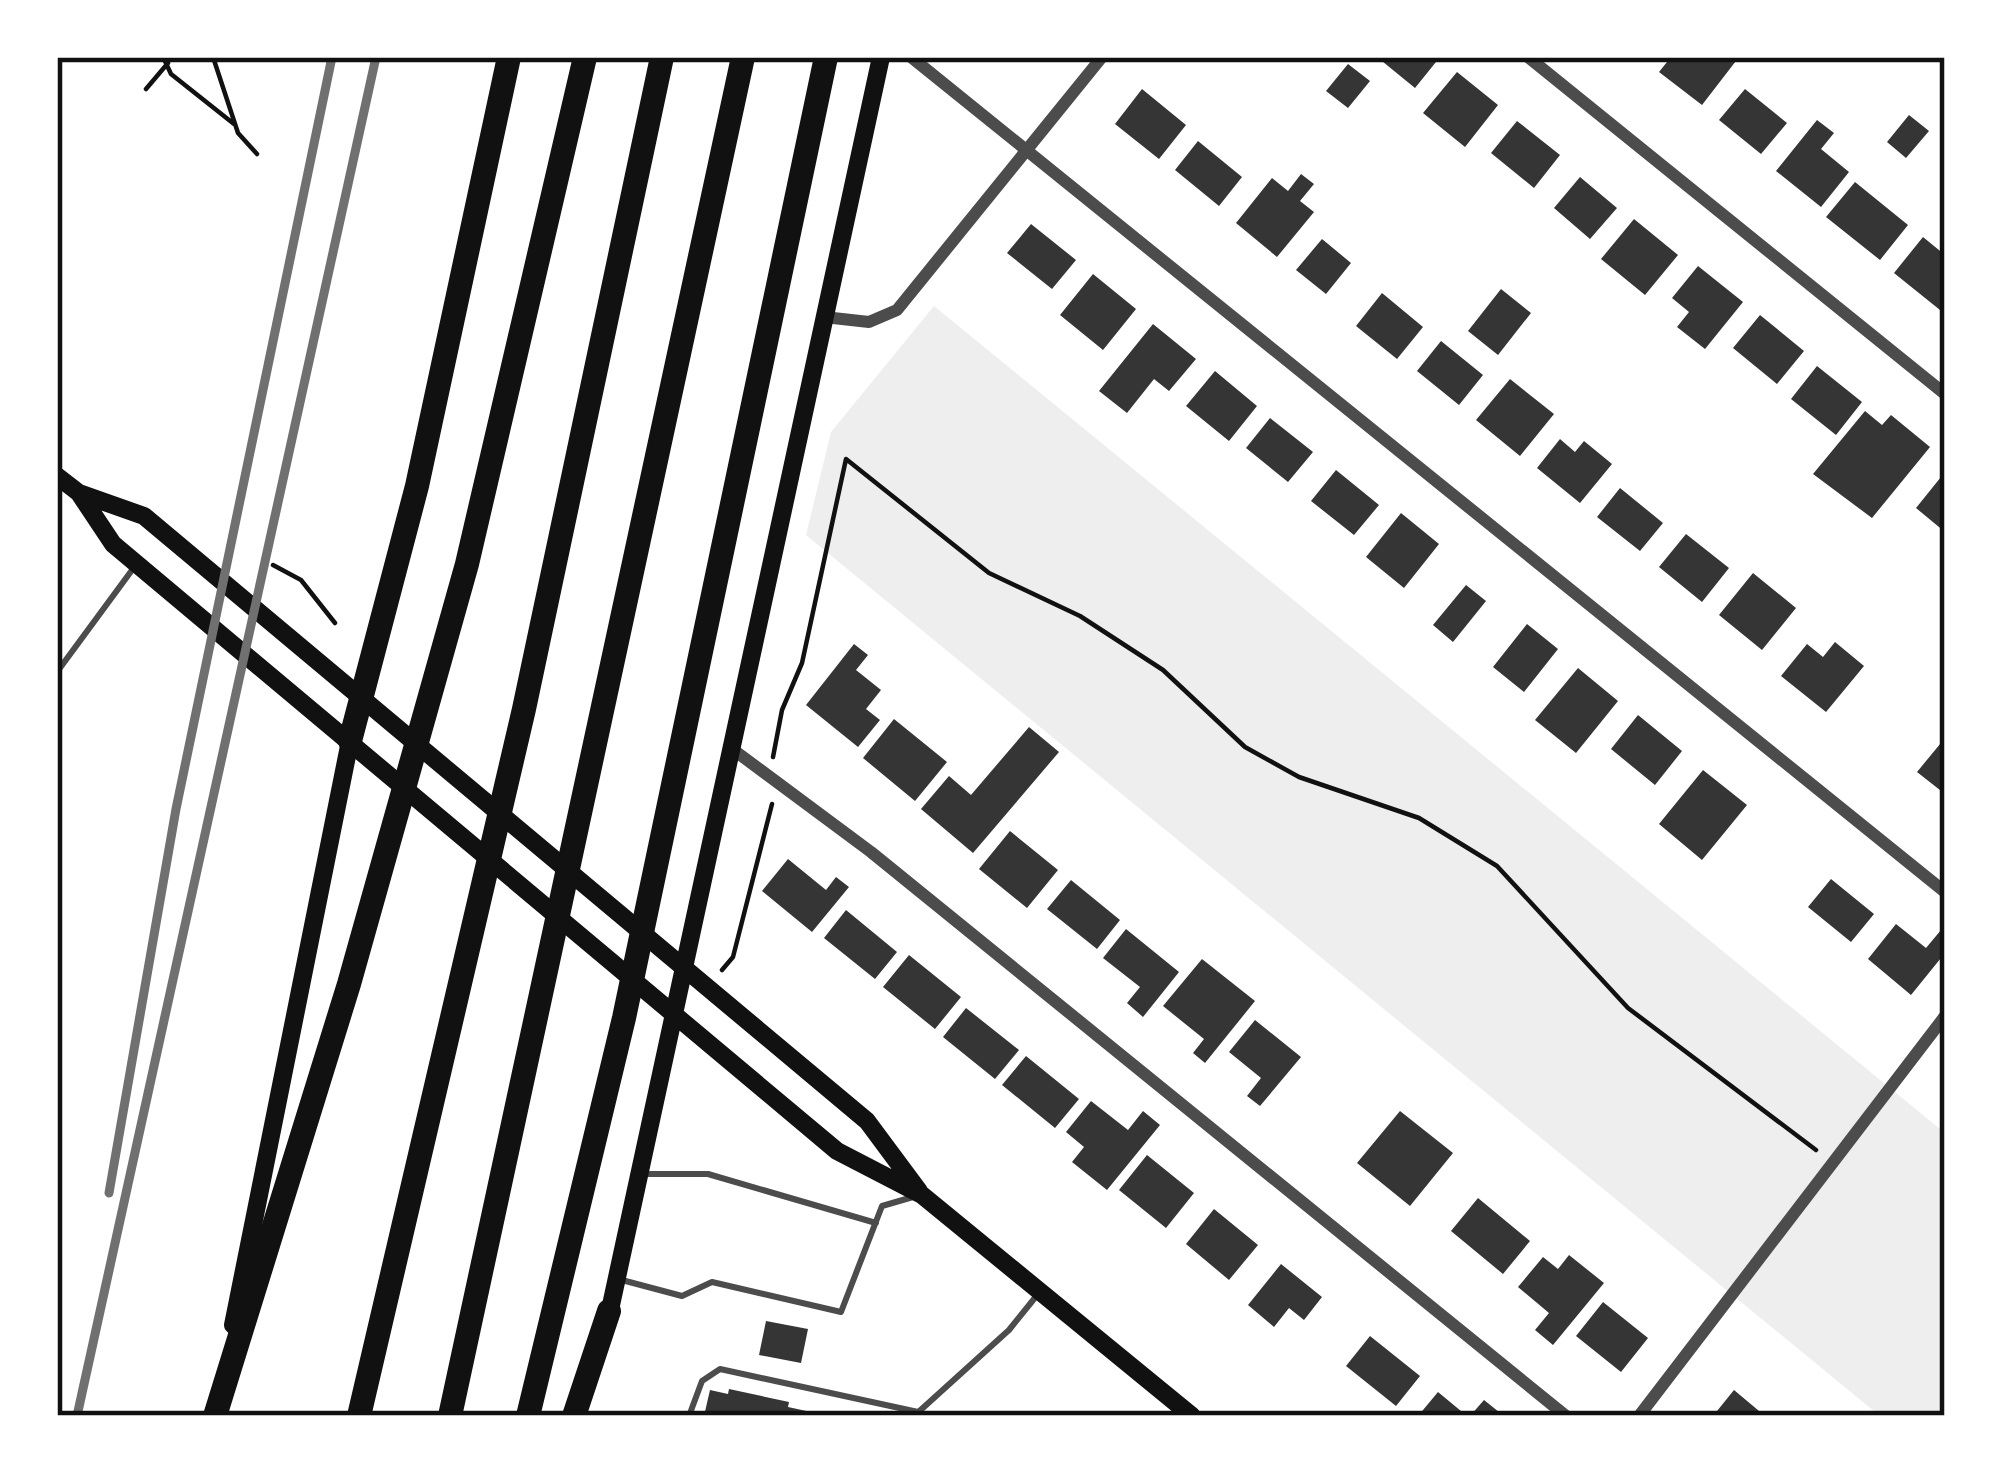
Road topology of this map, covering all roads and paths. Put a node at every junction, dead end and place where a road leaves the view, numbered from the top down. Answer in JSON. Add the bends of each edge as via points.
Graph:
{"nodes":[{"id":1,"x":151,"y":57,"type":"edge"},
{"id":2,"x":213,"y":57,"type":"edge"},
{"id":3,"x":509,"y":57,"type":"edge"},
{"id":4,"x":585,"y":57,"type":"edge"},
{"id":5,"x":662,"y":57,"type":"edge"},
{"id":6,"x":743,"y":57,"type":"edge"},
{"id":7,"x":826,"y":57,"type":"edge"},
{"id":8,"x":881,"y":57,"type":"edge"},
{"id":9,"x":910,"y":57,"type":"edge"},
{"id":10,"x":1528,"y":57,"type":"edge"},
{"id":11,"x":1098,"y":59,"type":"edge"},
{"id":12,"x":168,"y":63,"type":"junction"},
{"id":13,"x":146,"y":89,"type":"dead end"},
{"id":14,"x":234,"y":124,"type":"junction"},
{"id":15,"x":1029,"y":151,"type":"junction"},
{"id":16,"x":256,"y":154,"type":"dead end"},
{"id":17,"x":824,"y":317,"type":"junction"},
{"id":18,"x":1945,"y":394,"type":"edge"},
{"id":19,"x":57,"y":476,"type":"edge"},
{"id":20,"x":79,"y":493,"type":"junction"},
{"id":21,"x":137,"y":563,"type":"junction"},
{"id":22,"x":273,"y":565,"type":"dead end"},
{"id":23,"x":335,"y":622,"type":"dead end"},
{"id":24,"x":57,"y":672,"type":"edge"},
{"id":25,"x":360,"y":698,"type":"junction"},
{"id":26,"x":350,"y":741,"type":"junction"},
{"id":27,"x":730,"y":748,"type":"junction"},
{"id":28,"x":774,"y":778,"type":"junction"},
{"id":29,"x":1945,"y":892,"type":"edge"},
{"id":30,"x":683,"y":968,"type":"junction"},
{"id":31,"x":713,"y":993,"type":"junction"},
{"id":32,"x":674,"y":1012,"type":"junction"},
{"id":33,"x":1945,"y":1016,"type":"edge"},
{"id":34,"x":1832,"y":1162,"type":"junction"},
{"id":35,"x":639,"y":1174,"type":"junction"},
{"id":36,"x":922,"y":1195,"type":"junction"},
{"id":37,"x":876,"y":1223,"type":"junction"},
{"id":38,"x":616,"y":1279,"type":"junction"},
{"id":39,"x":1040,"y":1291,"type":"junction"},
{"id":40,"x":610,"y":1311,"type":"junction"},
{"id":41,"x":916,"y":1414,"type":"edge"},
{"id":42,"x":215,"y":1416,"type":"edge"},
{"id":43,"x":359,"y":1416,"type":"edge"},
{"id":44,"x":451,"y":1416,"type":"edge"},
{"id":45,"x":528,"y":1416,"type":"edge"},
{"id":46,"x":574,"y":1416,"type":"edge"},
{"id":47,"x":586,"y":1416,"type":"edge"},
{"id":48,"x":688,"y":1416,"type":"edge"},
{"id":49,"x":1192,"y":1416,"type":"edge"},
{"id":50,"x":1566,"y":1416,"type":"edge"},
{"id":51,"x":1639,"y":1416,"type":"edge"}],
"edges":[{"from":1,"to":12,"type":"path"},
{"from":2,"to":14,"type":"path"},
{"from":3,"to":25,"type":"highway","via":[[417,486]]},
{"from":4,"to":42,"type":"highway","via":[[467,564]]},
{"from":5,"to":43,"type":"highway","via":[[524,709]]},
{"from":6,"to":44,"type":"highway"},
{"from":7,"to":45,"type":"highway","via":[[624,1018]]},
{"from":8,"to":17,"type":"main road"},
{"from":9,"to":15,"type":"street"},
{"from":10,"to":18,"type":"street"},
{"from":11,"to":15,"type":"street"},
{"from":12,"to":13,"type":"path"},
{"from":12,"to":14,"type":"path","via":[[171,74]]},
{"from":14,"to":16,"type":"path"},
{"from":15,"to":17,"type":"street","via":[[897,310],[869,322]]},
{"from":15,"to":29,"type":"street"},
{"from":17,"to":27,"type":"main road"},
{"from":19,"to":20,"type":"main road"},
{"from":20,"to":21,"type":"main road","via":[[113,544]]},
{"from":20,"to":25,"type":"main road","via":[[144,516]]},
{"from":21,"to":24,"type":"lane"},
{"from":21,"to":26,"type":"main road"},
{"from":22,"to":23,"type":"path","via":[[301,580]]},
{"from":25,"to":26,"type":"highway"},
{"from":25,"to":30,"type":"main road"},
{"from":26,"to":32,"type":"main road"},
{"from":26,"to":42,"type":"main road"},
{"from":27,"to":28,"type":"street"},
{"from":27,"to":30,"type":"main road"},
{"from":28,"to":31,"type":"path","via":[[733,957]]},
{"from":28,"to":34,"type":"path","via":[[773,741],[802,663],[846,459],[989,573],[1080,616],[1163,670],[1244,747],[1299,777],[1419,818],[1497,866],[1628,1008]]},
{"from":28,"to":50,"type":"street"},
{"from":30,"to":31,"type":"main road"},
{"from":30,"to":32,"type":"main road"},
{"from":31,"to":36,"type":"main road","via":[[867,1121]]},
{"from":32,"to":35,"type":"main road"},
{"from":32,"to":36,"type":"main road","via":[[837,1151]]},
{"from":33,"to":34,"type":"street"},
{"from":34,"to":51,"type":"street"},
{"from":35,"to":37,"type":"lane","via":[[708,1174]]},
{"from":35,"to":38,"type":"main road"},
{"from":36,"to":37,"type":"lane","via":[[882,1206]]},
{"from":36,"to":39,"type":"main road"},
{"from":37,"to":38,"type":"lane","via":[[841,1312],[712,1282],[682,1295]]},
{"from":38,"to":40,"type":"main road"},
{"from":39,"to":41,"type":"lane"},
{"from":39,"to":49,"type":"main road"},
{"from":40,"to":46,"type":"highway"},
{"from":40,"to":47,"type":"main road"},
{"from":41,"to":48,"type":"lane","via":[[720,1369],[702,1381]]}]}
